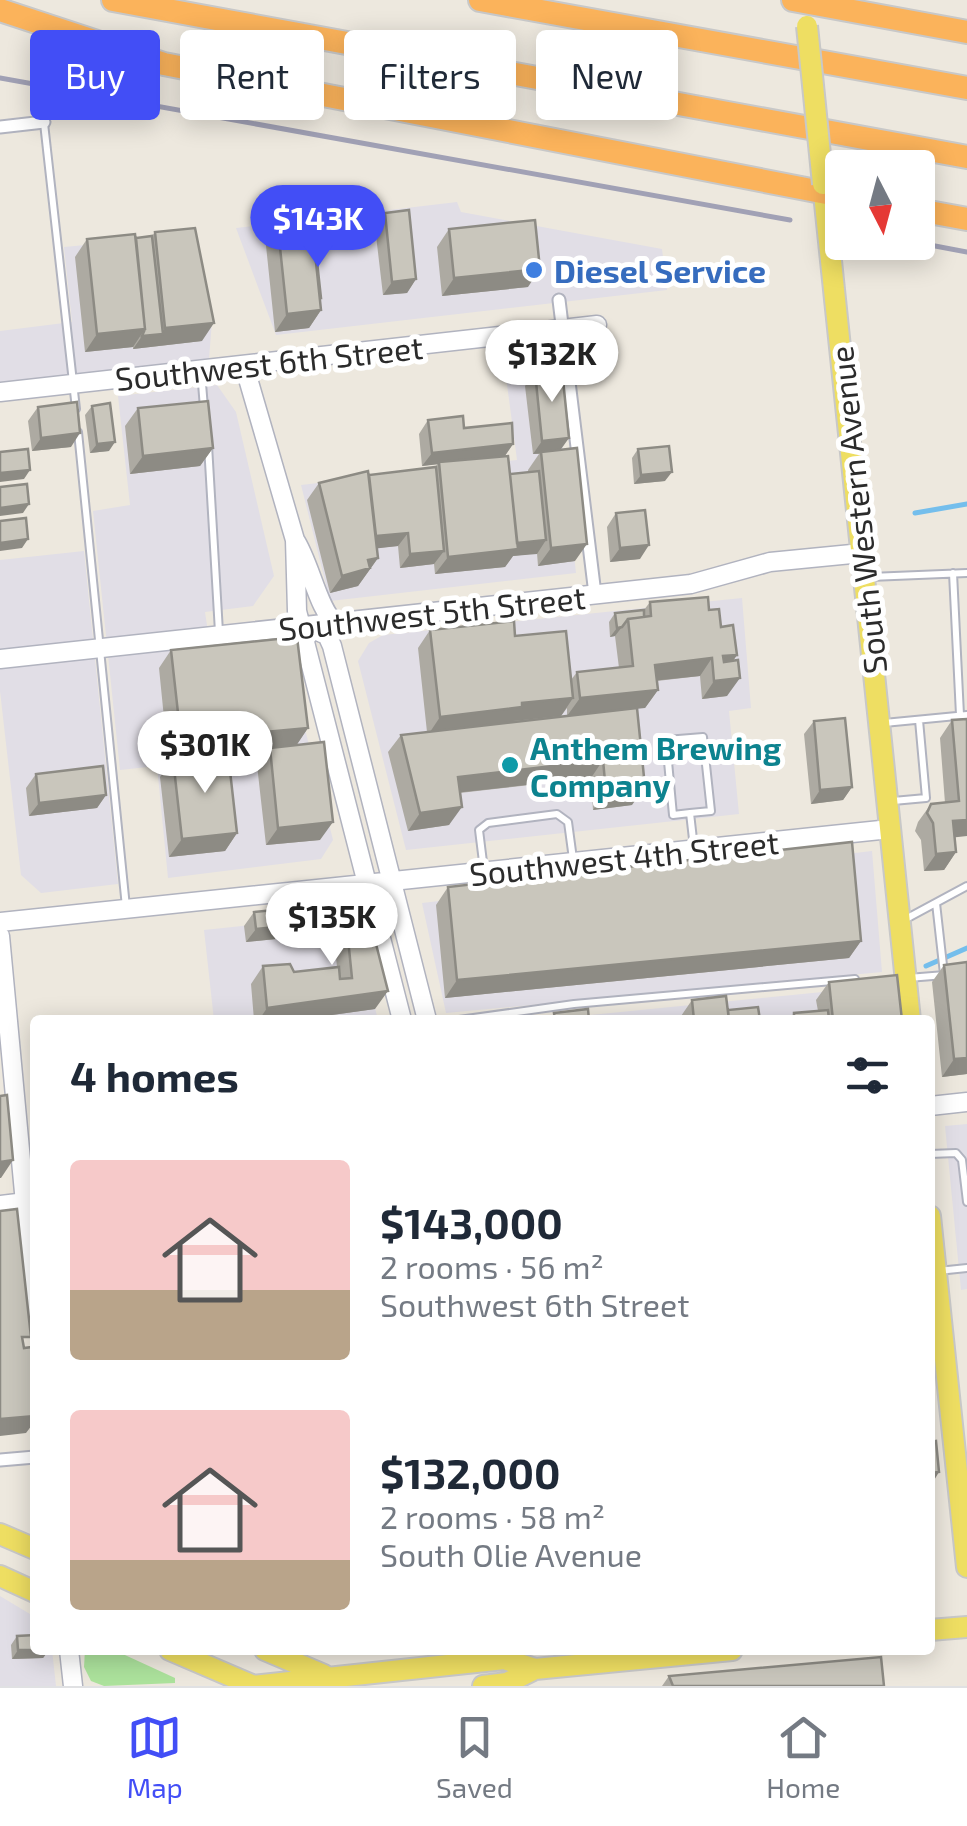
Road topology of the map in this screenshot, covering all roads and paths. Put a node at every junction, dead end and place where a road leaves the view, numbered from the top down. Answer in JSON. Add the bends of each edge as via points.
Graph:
{"nodes":[{"id":1,"x":113,"y":0,"type":"edge"},
{"id":2,"x":480,"y":0,"type":"edge"},
{"id":3,"x":802,"y":7,"type":"edge"},
{"id":4,"x":0,"y":10,"type":"edge"},
{"id":5,"x":967,"y":32,"type":"edge"},
{"id":6,"x":967,"y":88,"type":"edge"},
{"id":7,"x":44,"y":122,"type":"joint"},
{"id":8,"x":0,"y":127,"type":"edge"},
{"id":9,"x":967,"y":157,"type":"edge"},
{"id":10,"x":825,"y":158,"type":"edge"},
{"id":11,"x":825,"y":190,"type":"edge"},
{"id":12,"x":935,"y":213,"type":"edge"},
{"id":13,"x":967,"y":219,"type":"edge"},
{"id":14,"x":836,"y":260,"type":"edge"},
{"id":15,"x":559,"y":300,"type":"dead end"},
{"id":16,"x":598,"y":325,"type":"dead end"},
{"id":17,"x":564,"y":329,"type":"junction"},
{"id":18,"x":244,"y":364,"type":"junction"},
{"id":19,"x":201,"y":370,"type":"junction"},
{"id":20,"x":73,"y":384,"type":"junction"},
{"id":21,"x":0,"y":392,"type":"edge"},
{"id":22,"x":205,"y":420,"type":"edge"},
{"id":23,"x":206,"y":436,"type":"edge"},
{"id":24,"x":296,"y":540,"type":"junction"},
{"id":25,"x":862,"y":554,"type":"junction"},
{"id":26,"x":967,"y":573,"type":"edge"},
{"id":27,"x":953,"y":574,"type":"junction"},
{"id":28,"x":864,"y":578,"type":"junction"},
{"id":29,"x":595,"y":594,"type":"junction"},
{"id":30,"x":336,"y":623,"type":"junction"},
{"id":31,"x":301,"y":626,"type":"junction"},
{"id":32,"x":219,"y":635,"type":"junction"},
{"id":33,"x":101,"y":648,"type":"junction"},
{"id":34,"x":0,"y":659,"type":"edge"},
{"id":35,"x":963,"y":715,"type":"edge"},
{"id":36,"x":918,"y":720,"type":"junction"},
{"id":37,"x":879,"y":724,"type":"junction"},
{"id":38,"x":887,"y":801,"type":"junction"},
{"id":39,"x":690,"y":813,"type":"junction"},
{"id":40,"x":890,"y":829,"type":"junction"},
{"id":41,"x":694,"y":849,"type":"junction"},
{"id":42,"x":573,"y":862,"type":"junction"},
{"id":43,"x":484,"y":872,"type":"junction"},
{"id":44,"x":392,"y":881,"type":"junction"},
{"id":45,"x":367,"y":884,"type":"junction"},
{"id":46,"x":967,"y":886,"type":"edge"},
{"id":47,"x":936,"y":903,"type":"junction"},
{"id":48,"x":126,"y":910,"type":"junction"},
{"id":49,"x":0,"y":922,"type":"edge"},
{"id":50,"x":899,"y":922,"type":"junction"},
{"id":51,"x":0,"y":936,"type":"edge"},
{"id":52,"x":955,"y":974,"type":"edge"},
{"id":53,"x":944,"y":975,"type":"junction"},
{"id":54,"x":864,"y":978,"type":"edge"},
{"id":55,"x":900,"y":979,"type":"junction"},
{"id":56,"x":401,"y":1015,"type":"edge"},
{"id":57,"x":427,"y":1015,"type":"edge"},
{"id":58,"x":498,"y":1015,"type":"edge"},
{"id":59,"x":909,"y":1015,"type":"edge"},
{"id":60,"x":8,"y":1076,"type":"edge"},
{"id":61,"x":967,"y":1102,"type":"edge"},
{"id":62,"x":935,"y":1105,"type":"edge"},
{"id":63,"x":935,"y":1154,"type":"edge"},
{"id":64,"x":30,"y":1197,"type":"edge"},
{"id":65,"x":30,"y":1202,"type":"edge"},
{"id":66,"x":967,"y":1202,"type":"edge"},
{"id":67,"x":0,"y":1205,"type":"edge"},
{"id":68,"x":935,"y":1263,"type":"edge"},
{"id":69,"x":967,"y":1268,"type":"edge"},
{"id":70,"x":936,"y":1271,"type":"junction"},
{"id":71,"x":938,"y":1358,"type":"edge"},
{"id":72,"x":30,"y":1457,"type":"edge"},
{"id":73,"x":0,"y":1460,"type":"edge"},
{"id":74,"x":0,"y":1534,"type":"edge"},
{"id":75,"x":30,"y":1547,"type":"edge"},
{"id":76,"x":967,"y":1568,"type":"edge"},
{"id":77,"x":0,"y":1576,"type":"edge"},
{"id":78,"x":30,"y":1590,"type":"edge"},
{"id":79,"x":967,"y":1627,"type":"edge"},
{"id":80,"x":935,"y":1630,"type":"edge"},
{"id":81,"x":70,"y":1655,"type":"edge"},
{"id":82,"x":181,"y":1655,"type":"edge"},
{"id":83,"x":276,"y":1655,"type":"edge"},
{"id":84,"x":622,"y":1655,"type":"edge"},
{"id":85,"x":486,"y":1656,"type":"edge"},
{"id":86,"x":585,"y":1657,"type":"edge"},
{"id":87,"x":534,"y":1668,"type":"junction"},
{"id":88,"x":328,"y":1677,"type":"junction"},
{"id":89,"x":72,"y":1686,"type":"edge"},
{"id":90,"x":251,"y":1686,"type":"edge"},
{"id":91,"x":348,"y":1686,"type":"edge"},
{"id":92,"x":483,"y":1686,"type":"edge"}],
"edges":[{"from":1,"to":9,"type":"highway"},
{"from":2,"to":6,"type":"highway"},
{"from":3,"to":5,"type":"highway"},
{"from":3,"to":10,"type":"main road","name":"South Western Avenue","bridge":true},
{"from":4,"to":11,"type":"highway","via":[[164,64]]},
{"from":7,"to":8,"type":"street"},
{"from":7,"to":20,"type":"lane"},
{"from":12,"to":13,"type":"highway"},
{"from":14,"to":25,"type":"main road","name":"South Western Avenue"},
{"from":15,"to":17,"type":"street"},
{"from":16,"to":17,"type":"street","name":"Southwest 6th Street"},
{"from":17,"to":18,"type":"street","name":"Southwest 6th Street"},
{"from":17,"to":29,"type":"street"},
{"from":18,"to":19,"type":"street","name":"Southwest 6th Street"},
{"from":18,"to":24,"type":"street"},
{"from":19,"to":20,"type":"street","name":"Southwest 6th Street"},
{"from":19,"to":22,"type":"lane"},
{"from":20,"to":21,"type":"street","name":"Southwest 6th Street"},
{"from":20,"to":33,"type":"lane"},
{"from":23,"to":32,"type":"lane"},
{"from":24,"to":30,"type":"street","via":[[323,612]]},
{"from":24,"to":31,"type":"street","via":[[294,593]]},
{"from":25,"to":28,"type":"main road","name":"South Western Avenue"},
{"from":25,"to":29,"type":"street","name":"Southwest 5th Street","via":[[798,558],[717,580]]},
{"from":26,"to":27,"type":"lane"},
{"from":27,"to":28,"type":"lane"},
{"from":27,"to":35,"type":"lane"},
{"from":28,"to":37,"type":"main road","name":"South Western Avenue"},
{"from":29,"to":30,"type":"street","name":"Southwest 5th Street"},
{"from":30,"to":31,"type":"street","name":"Southwest 5th Street"},
{"from":31,"to":32,"type":"street","name":"Southwest 5th Street"},
{"from":31,"to":44,"type":"street","via":[[322,632],[332,646]]},
{"from":31,"to":45,"type":"street"},
{"from":32,"to":33,"type":"street","name":"Southwest 5th Street"},
{"from":33,"to":34,"type":"street","name":"Southwest 5th Street"},
{"from":33,"to":48,"type":"lane"},
{"from":35,"to":36,"type":"lane"},
{"from":36,"to":37,"type":"lane"},
{"from":36,"to":38,"type":"lane","via":[[926,798]]},
{"from":37,"to":38,"type":"main road","name":"South Western Avenue"},
{"from":38,"to":40,"type":"main road","name":"South Western Avenue"},
{"from":39,"to":39,"type":"lane","via":[[673,815],[666,740],[703,737],[711,811]]},
{"from":39,"to":41,"type":"lane"},
{"from":40,"to":41,"type":"street","name":"Southwest 4th Street"},
{"from":40,"to":50,"type":"main road","name":"South Western Avenue"},
{"from":41,"to":42,"type":"street","name":"Southwest 4th Street"},
{"from":42,"to":43,"type":"street","name":"Southwest 4th Street"},
{"from":42,"to":43,"type":"lane","via":[[568,822],[557,814],[488,823],[479,830]]},
{"from":43,"to":44,"type":"street","name":"Southwest 4th Street"},
{"from":44,"to":45,"type":"street","name":"Southwest 4th Street"},
{"from":44,"to":57,"type":"street"},
{"from":45,"to":48,"type":"street","name":"Southwest 4th Street"},
{"from":45,"to":56,"type":"street"},
{"from":46,"to":47,"type":"lane"},
{"from":47,"to":50,"type":"lane"},
{"from":47,"to":53,"type":"lane"},
{"from":48,"to":49,"type":"street","name":"Southwest 4th Street"},
{"from":50,"to":55,"type":"main road","name":"South Western Avenue"},
{"from":51,"to":60,"type":"street"},
{"from":52,"to":53,"type":"lane"},
{"from":53,"to":55,"type":"lane"},
{"from":54,"to":58,"type":"lane"},
{"from":55,"to":59,"type":"main road","name":"South Western Avenue"},
{"from":60,"to":64,"type":"street"},
{"from":61,"to":62,"type":"street"},
{"from":63,"to":66,"type":"lane","via":[[956,1153],[962,1160]]},
{"from":65,"to":67,"type":"street"},
{"from":68,"to":70,"type":"main road"},
{"from":69,"to":70,"type":"lane"},
{"from":70,"to":71,"type":"main road"},
{"from":71,"to":76,"type":"main road"},
{"from":72,"to":73,"type":"street"},
{"from":74,"to":75,"type":"main road"},
{"from":77,"to":78,"type":"main road"},
{"from":79,"to":80,"type":"main road"},
{"from":81,"to":89,"type":"street"},
{"from":82,"to":90,"type":"main road"},
{"from":83,"to":88,"type":"main road"},
{"from":84,"to":86,"type":"main road"},
{"from":85,"to":87,"type":"main road"},
{"from":85,"to":88,"type":"main road"},
{"from":86,"to":87,"type":"main road"},
{"from":87,"to":92,"type":"main road","via":[[507,1683]]},
{"from":88,"to":90,"type":"main road"},
{"from":88,"to":91,"type":"main road"}]}
